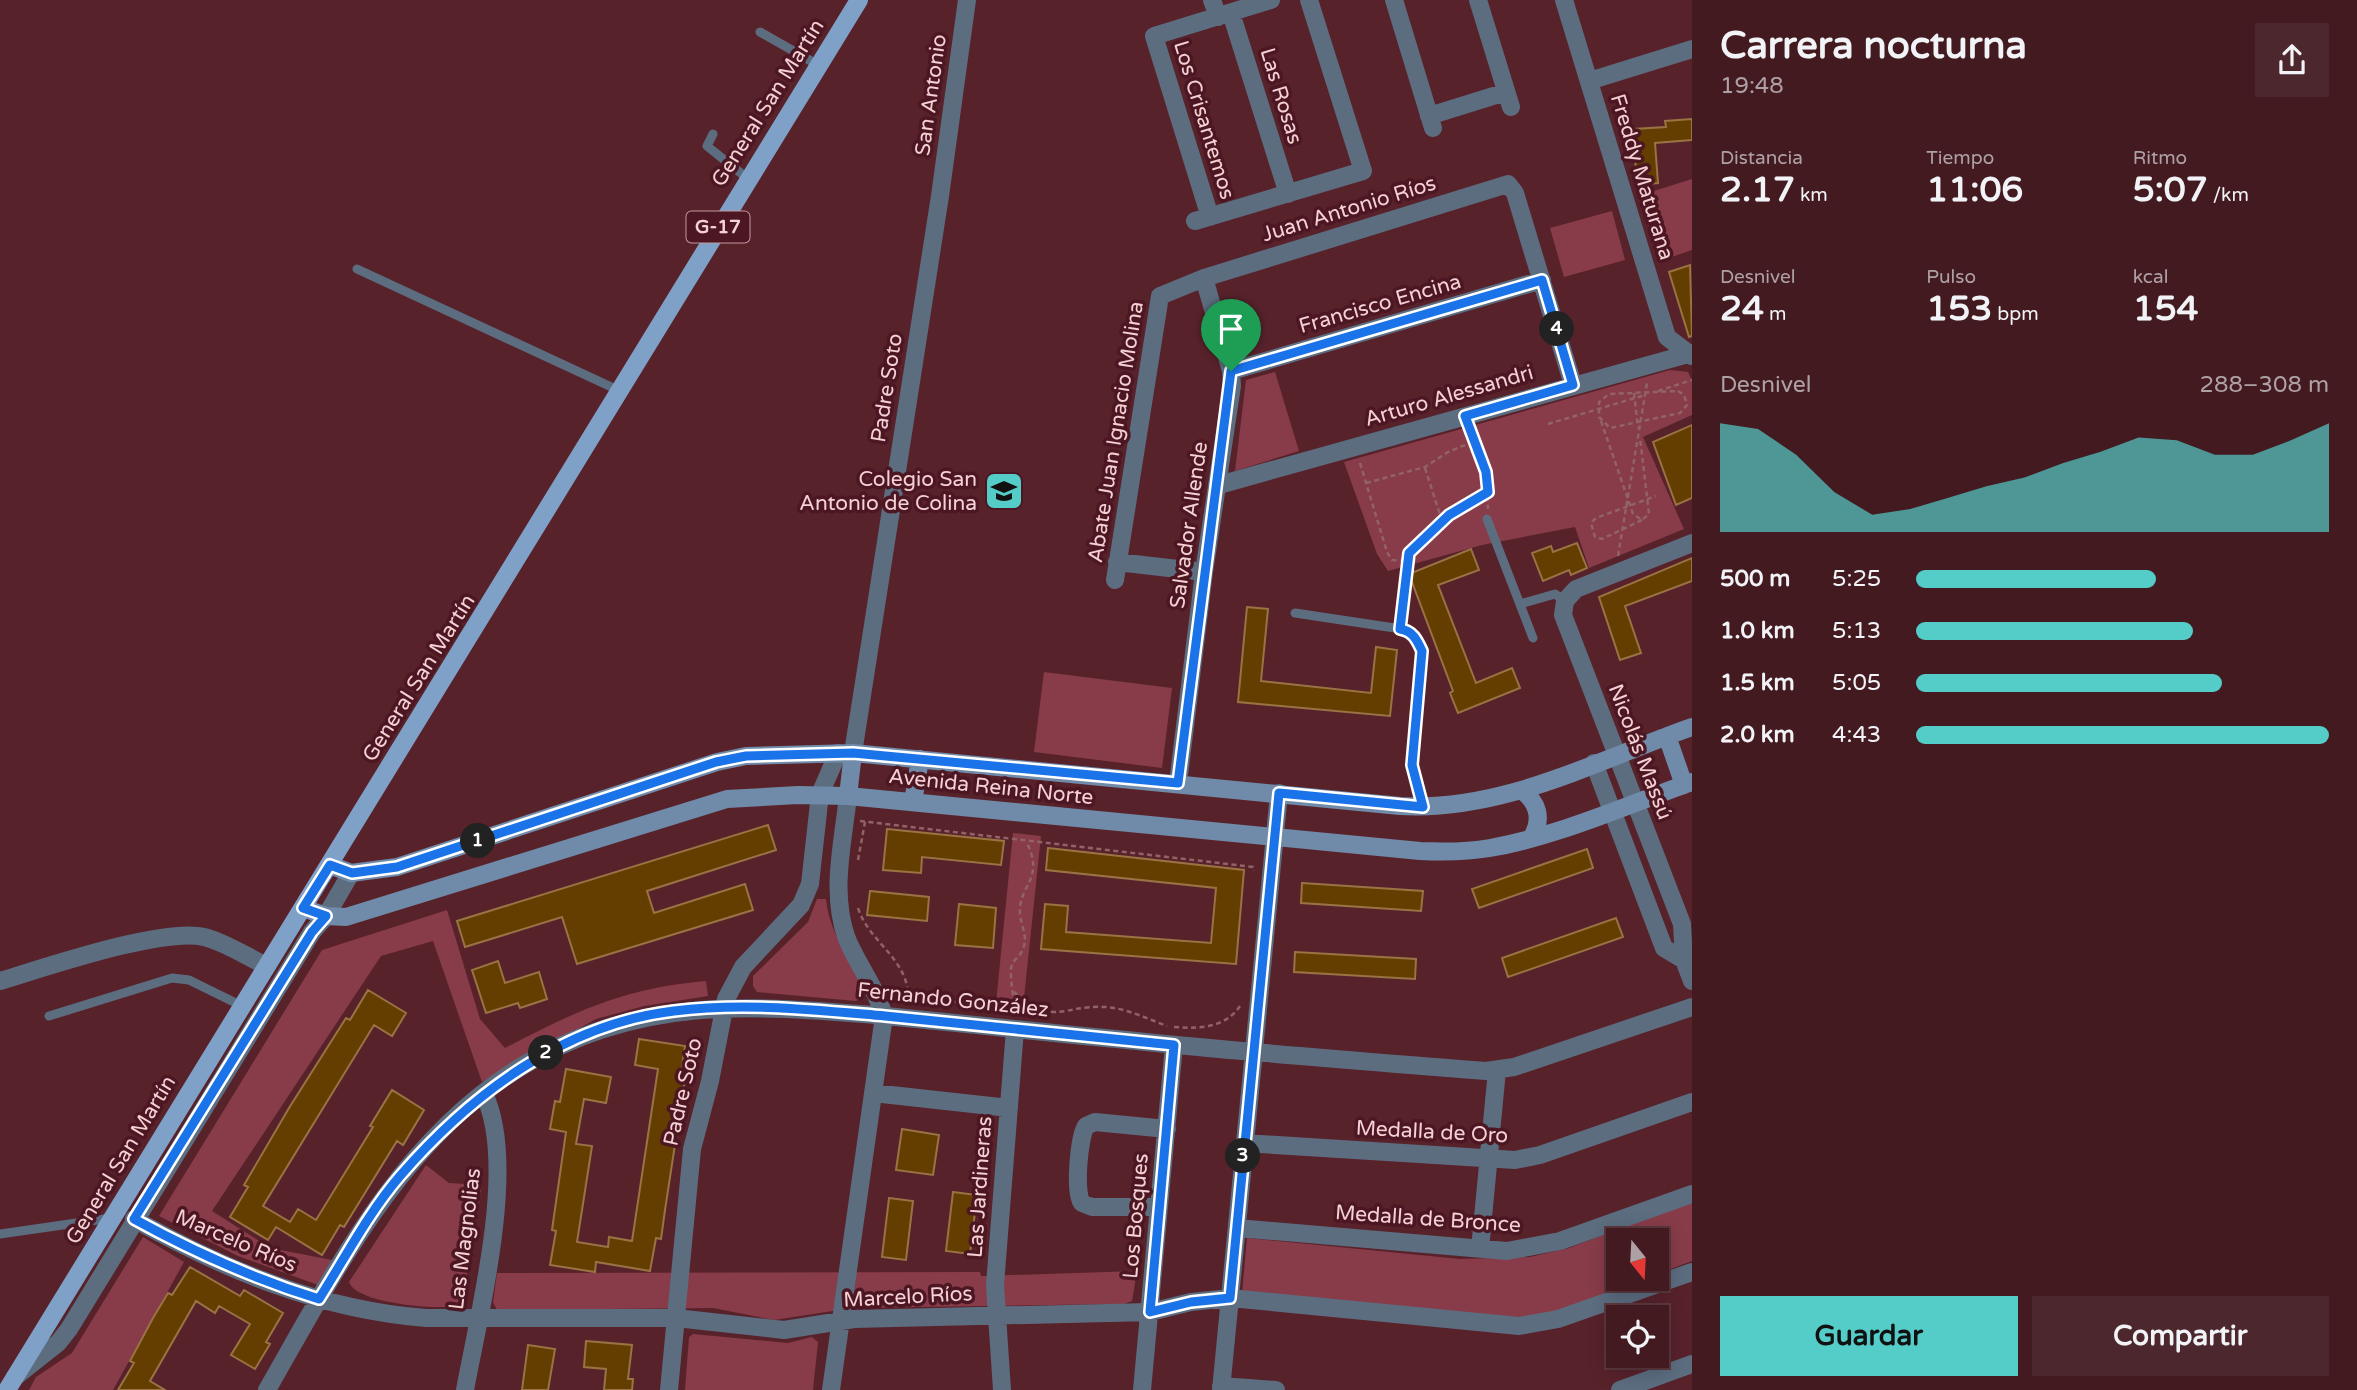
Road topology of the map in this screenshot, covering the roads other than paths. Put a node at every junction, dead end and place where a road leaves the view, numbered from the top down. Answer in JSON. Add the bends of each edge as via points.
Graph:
{"nodes":[{"id":1,"x":859,"y":0,"type":"edge"},
{"id":2,"x":967,"y":0,"type":"edge"},
{"id":3,"x":1272,"y":0,"type":"edge"},
{"id":4,"x":1309,"y":0,"type":"edge"},
{"id":5,"x":1394,"y":0,"type":"edge"},
{"id":6,"x":1478,"y":0,"type":"edge"},
{"id":7,"x":1564,"y":0,"type":"edge"},
{"id":8,"x":1220,"y":10,"type":"edge"},
{"id":9,"x":760,"y":32,"type":"dead end"},
{"id":10,"x":1692,"y":49,"type":"edge"},
{"id":11,"x":818,"y":65,"type":"junction"},
{"id":12,"x":1588,"y":81,"type":"junction"},
{"id":13,"x":713,"y":134,"type":"dead end"},
{"id":14,"x":747,"y":178,"type":"junction"},
{"id":15,"x":1288,"y":194,"type":"junction"},
{"id":16,"x":940,"y":196,"type":"joint"},
{"id":17,"x":357,"y":269,"type":"dead end"},
{"id":18,"x":1204,"y":278,"type":"junction"},
{"id":19,"x":1542,"y":280,"type":"junction"},
{"id":20,"x":1692,"y":354,"type":"edge"},
{"id":21,"x":1231,"y":371,"type":"junction"},
{"id":22,"x":1573,"y":385,"type":"junction"},
{"id":23,"x":621,"y":391,"type":"junction"},
{"id":24,"x":1219,"y":485,"type":"junction"},
{"id":25,"x":1488,"y":519,"type":"road end"},
{"id":26,"x":1692,"y":543,"type":"edge"},
{"id":27,"x":1117,"y":562,"type":"junction"},
{"id":28,"x":1204,"y":572,"type":"junction"},
{"id":29,"x":1115,"y":580,"type":"dead end"},
{"id":30,"x":1566,"y":601,"type":"junction"},
{"id":31,"x":1520,"y":604,"type":"junction"},
{"id":32,"x":1295,"y":613,"type":"dead end"},
{"id":33,"x":1533,"y":638,"type":"dead end"},
{"id":34,"x":1692,"y":727,"type":"edge"},
{"id":35,"x":1667,"y":736,"type":"junction"},
{"id":36,"x":846,"y":753,"type":"junction"},
{"id":37,"x":1616,"y":754,"type":"junction"},
{"id":38,"x":920,"y":759,"type":"junction"},
{"id":39,"x":1594,"y":763,"type":"junction"},
{"id":40,"x":1178,"y":783,"type":"junction"},
{"id":41,"x":1688,"y":784,"type":"edge"},
{"id":42,"x":1521,"y":790,"type":"junction"},
{"id":43,"x":1279,"y":793,"type":"junction"},
{"id":44,"x":820,"y":794,"type":"junction"},
{"id":45,"x":848,"y":796,"type":"junction"},
{"id":46,"x":913,"y":802,"type":"junction"},
{"id":47,"x":1635,"y":803,"type":"junction"},
{"id":48,"x":1423,"y":807,"type":"junction"},
{"id":49,"x":1612,"y":811,"type":"junction"},
{"id":50,"x":1532,"y":837,"type":"junction"},
{"id":51,"x":1273,"y":838,"type":"junction"},
{"id":52,"x":330,"y":865,"type":"junction"},
{"id":53,"x":352,"y":873,"type":"junction"},
{"id":54,"x":303,"y":908,"type":"junction"},
{"id":55,"x":326,"y":916,"type":"junction"},
{"id":56,"x":1684,"y":960,"type":"junction"},
{"id":57,"x":267,"y":966,"type":"junction"},
{"id":58,"x":0,"y":981,"type":"edge"},
{"id":59,"x":1692,"y":981,"type":"edge"},
{"id":60,"x":242,"y":1006,"type":"junction"},
{"id":61,"x":1692,"y":1007,"type":"edge"},
{"id":62,"x":724,"y":1008,"type":"junction"},
{"id":63,"x":50,"y":1016,"type":"dead end"},
{"id":64,"x":884,"y":1016,"type":"junction"},
{"id":65,"x":1015,"y":1029,"type":"junction"},
{"id":66,"x":1174,"y":1045,"type":"junction"},
{"id":67,"x":1252,"y":1052,"type":"junction"},
{"id":68,"x":1497,"y":1070,"type":"junction"},
{"id":69,"x":873,"y":1093,"type":"junction"},
{"id":70,"x":484,"y":1094,"type":"junction"},
{"id":71,"x":1692,"y":1102,"type":"edge"},
{"id":72,"x":1009,"y":1108,"type":"junction"},
{"id":73,"x":1167,"y":1129,"type":"junction"},
{"id":74,"x":1244,"y":1143,"type":"junction"},
{"id":75,"x":1488,"y":1161,"type":"junction"},
{"id":76,"x":1692,"y":1195,"type":"edge"},
{"id":77,"x":1159,"y":1207,"type":"junction"},
{"id":78,"x":112,"y":1218,"type":"junction"},
{"id":79,"x":134,"y":1219,"type":"junction"},
{"id":80,"x":1237,"y":1228,"type":"junction"},
{"id":81,"x":0,"y":1234,"type":"edge"},
{"id":82,"x":1480,"y":1249,"type":"junction"},
{"id":83,"x":1692,"y":1272,"type":"edge"},
{"id":84,"x":1230,"y":1298,"type":"junction"},
{"id":85,"x":319,"y":1299,"type":"junction"},
{"id":86,"x":1150,"y":1312,"type":"junction"},
{"id":87,"x":996,"y":1316,"type":"junction"},
{"id":88,"x":676,"y":1318,"type":"junction"},
{"id":89,"x":478,"y":1319,"type":"junction"},
{"id":90,"x":839,"y":1322,"type":"junction"},
{"id":91,"x":1692,"y":1364,"type":"edge"},
{"id":92,"x":11,"y":1384,"type":"edge"},
{"id":93,"x":1221,"y":1388,"type":"edge"},
{"id":94,"x":267,"y":1390,"type":"edge"},
{"id":95,"x":465,"y":1390,"type":"edge"},
{"id":96,"x":669,"y":1390,"type":"edge"},
{"id":97,"x":831,"y":1390,"type":"edge"},
{"id":98,"x":1002,"y":1390,"type":"edge"},
{"id":99,"x":1142,"y":1390,"type":"edge"},
{"id":100,"x":1276,"y":1390,"type":"edge"},
{"id":101,"x":1620,"y":1390,"type":"edge"}],
"edges":[{"from":1,"to":11,"type":"main road","name":"General San Martín","number":"G-17"},
{"from":2,"to":16,"type":"street","name":"San Antonio"},
{"from":3,"to":8,"type":"street"},
{"from":4,"to":15,"type":"street","via":[[1363,171]]},
{"from":5,"to":6,"type":"street","via":[[1431,122],[1508,100]]},
{"from":7,"to":12,"type":"street","name":"Freddy Maturana"},
{"from":8,"to":15,"type":"street","name":"Las Rosas"},
{"from":8,"to":15,"type":"street","name":"Los Crisantemos","via":[[1154,36],[1203,219]]},
{"from":9,"to":11,"type":"lane"},
{"from":10,"to":12,"type":"street"},
{"from":11,"to":14,"type":"main road","name":"General San Martín","number":"G-17"},
{"from":12,"to":20,"type":"street","name":"Freddy Maturana","via":[[1667,337]]},
{"from":13,"to":14,"type":"lane","via":[[707,146]]},
{"from":14,"to":23,"type":"main road","name":"General San Martín","number":"G-17"},
{"from":16,"to":36,"type":"street","name":"Padre Soto"},
{"from":17,"to":23,"type":"lane"},
{"from":18,"to":19,"type":"street","name":"Juan Antonio Ríos","via":[[1508,184],[1516,193]]},
{"from":18,"to":21,"type":"street","name":"Salvador Allende"},
{"from":18,"to":27,"type":"street","name":"Abate Juan Ignacio Molina","via":[[1160,296]]},
{"from":19,"to":21,"type":"street","name":"Francisco Encina"},
{"from":19,"to":22,"type":"street"},
{"from":20,"to":22,"type":"street","name":"Arturo Alessandri"},
{"from":21,"to":24,"type":"street","name":"Salvador Allende"},
{"from":22,"to":24,"type":"street","name":"Arturo Alessandri"},
{"from":23,"to":52,"type":"main road","name":"General San Martín","number":"G-17"},
{"from":24,"to":28,"type":"street","name":"Salvador Allende"},
{"from":25,"to":31,"type":"lane"},
{"from":26,"to":30,"type":"street","via":[[1576,589]]},
{"from":27,"to":28,"type":"street"},
{"from":27,"to":29,"type":"street","name":"Abate Juan Ignacio Molina"},
{"from":28,"to":40,"type":"street","name":"Salvador Allende"},
{"from":30,"to":31,"type":"lane","via":[[1555,594]]},
{"from":30,"to":37,"type":"street","name":"Nicolás Massú","via":[[1563,615]]},
{"from":31,"to":33,"type":"lane"},
{"from":32,"to":48,"type":"lane","via":[[1408,630],[1416,638],[1422,651],[1412,765]]},
{"from":34,"to":35,"type":"street","name":"Avenida Reina Norte"},
{"from":35,"to":37,"type":"street","name":"Avenida Reina Norte"},
{"from":35,"to":41,"type":"street"},
{"from":36,"to":38,"type":"street","name":"Avenida Reina Norte"},
{"from":36,"to":44,"type":"street","name":"Padre Soto"},
{"from":36,"to":45,"type":"street"},
{"from":36,"to":53,"type":"street","name":"Avenida Reina Norte","via":[[746,756],[716,762],[397,867]]},
{"from":37,"to":39,"type":"street","name":"Avenida Reina Norte"},
{"from":37,"to":47,"type":"street","name":"Nicolás Massú"},
{"from":38,"to":40,"type":"street","name":"Avenida Reina Norte"},
{"from":38,"to":46,"type":"street"},
{"from":39,"to":42,"type":"street","name":"Avenida Reina Norte"},
{"from":39,"to":49,"type":"street","name":"Nicolás Massú"},
{"from":40,"to":43,"type":"street","name":"Avenida Reina Norte"},
{"from":41,"to":47,"type":"street","name":"Avenida Reina Norte"},
{"from":42,"to":48,"type":"street","name":"Avenida Reina Norte","via":[[1470,804]]},
{"from":42,"to":50,"type":"street","via":[[1538,811]]},
{"from":43,"to":48,"type":"street","name":"Avenida Reina Norte"},
{"from":43,"to":51,"type":"street"},
{"from":44,"to":45,"type":"street","name":"Avenida Reina Norte"},
{"from":44,"to":55,"type":"street","name":"Avenida Reina Norte","via":[[727,799],[346,917]]},
{"from":44,"to":62,"type":"street","name":"Padre Soto","via":[[810,884],[802,905],[743,967]]},
{"from":45,"to":46,"type":"street","name":"Avenida Reina Norte"},
{"from":45,"to":64,"type":"street","via":[[838,909]]},
{"from":46,"to":51,"type":"street","name":"Avenida Reina Norte"},
{"from":47,"to":49,"type":"street","name":"Avenida Reina Norte"},
{"from":47,"to":56,"type":"street","name":"Nicolás Massú","via":[[1682,924]]},
{"from":49,"to":50,"type":"street","name":"Avenida Reina Norte"},
{"from":49,"to":56,"type":"street","name":"Nicolás Massú","via":[[1664,948]]},
{"from":50,"to":51,"type":"street","name":"Avenida Reina Norte","via":[[1460,852]]},
{"from":51,"to":67,"type":"street"},
{"from":52,"to":53,"type":"street","name":"Avenida Reina Norte"},
{"from":52,"to":54,"type":"main road","name":"General San Martín","number":"G-17"},
{"from":53,"to":55,"type":"street","name":"General San Martín"},
{"from":54,"to":55,"type":"street","name":"Avenida Reina Norte"},
{"from":54,"to":57,"type":"main road","name":"General San Martín","number":"G-17"},
{"from":55,"to":79,"type":"street","name":"General San Martín"},
{"from":56,"to":59,"type":"street","name":"Nicolás Massú"},
{"from":57,"to":58,"type":"street","via":[[204,937],[183,936],[95,953]]},
{"from":57,"to":60,"type":"main road","name":"General San Martín","number":"G-17"},
{"from":60,"to":63,"type":"lane","via":[[189,980],[172,978]]},
{"from":60,"to":78,"type":"main road","name":"General San Martín","number":"G-17"},
{"from":61,"to":68,"type":"street","name":"Fernando González"},
{"from":62,"to":64,"type":"street","name":"Fernando González","via":[[782,1007]]},
{"from":62,"to":70,"type":"street","name":"Fernando González","via":[[674,1011],[596,1030],[517,1069]]},
{"from":62,"to":88,"type":"street","name":"Padre Soto","via":[[692,1149]]},
{"from":64,"to":65,"type":"street","name":"Fernando González"},
{"from":64,"to":69,"type":"street"},
{"from":65,"to":66,"type":"street","name":"Fernando González"},
{"from":65,"to":72,"type":"street","name":"Las Jardineras"},
{"from":66,"to":67,"type":"street","name":"Fernando González"},
{"from":66,"to":73,"type":"street","name":"Los Bosques"},
{"from":67,"to":68,"type":"street","name":"Fernando González"},
{"from":67,"to":74,"type":"street"},
{"from":68,"to":75,"type":"street"},
{"from":69,"to":72,"type":"street"},
{"from":69,"to":90,"type":"street"},
{"from":70,"to":85,"type":"street","name":"Fernando González","via":[[399,1177]]},
{"from":70,"to":89,"type":"street","name":"Las Magnolias","via":[[494,1124],[499,1186]]},
{"from":71,"to":75,"type":"street","name":"Medalla de Oro","via":[[1540,1155]]},
{"from":72,"to":87,"type":"street","name":"Las Jardineras"},
{"from":73,"to":77,"type":"street","name":"Los Bosques"},
{"from":73,"to":77,"type":"street","via":[[1095,1122],[1086,1126],[1082,1136],[1077,1191],[1082,1203]]},
{"from":74,"to":75,"type":"street","name":"Medalla de Oro"},
{"from":74,"to":80,"type":"street"},
{"from":75,"to":82,"type":"street"},
{"from":76,"to":82,"type":"street","name":"Medalla de Bronce","via":[[1560,1241],[1507,1251]]},
{"from":77,"to":86,"type":"street","name":"Los Bosques"},
{"from":78,"to":81,"type":"lane"},
{"from":78,"to":92,"type":"main road","name":"General San Martín","number":"G-17"},
{"from":79,"to":85,"type":"street","name":"Marcelo Ríos","via":[[270,1284]]},
{"from":79,"to":92,"type":"street","name":"General San Martín","via":[[58,1343]]},
{"from":80,"to":82,"type":"street","name":"Medalla de Bronce"},
{"from":80,"to":84,"type":"street"},
{"from":83,"to":84,"type":"street","name":"Marcelo Ríos","via":[[1539,1325]]},
{"from":84,"to":86,"type":"street","name":"Marcelo Ríos"},
{"from":84,"to":93,"type":"street"},
{"from":85,"to":89,"type":"street","name":"Marcelo Ríos","via":[[392,1315]]},
{"from":85,"to":94,"type":"street","name":"Fernando González"},
{"from":86,"to":87,"type":"street","name":"Marcelo Ríos"},
{"from":86,"to":99,"type":"street","name":"Los Bosques"},
{"from":87,"to":90,"type":"street","name":"Marcelo Ríos"},
{"from":87,"to":98,"type":"street","name":"Las Jardineras"},
{"from":88,"to":89,"type":"street","name":"Marcelo Ríos"},
{"from":88,"to":90,"type":"street","name":"Marcelo Ríos","via":[[784,1330]]},
{"from":88,"to":96,"type":"street","name":"Padre Soto"},
{"from":89,"to":95,"type":"street","name":"Las Magnolias"},
{"from":90,"to":97,"type":"street"},
{"from":91,"to":101,"type":"street"},
{"from":93,"to":100,"type":"street"}]}
